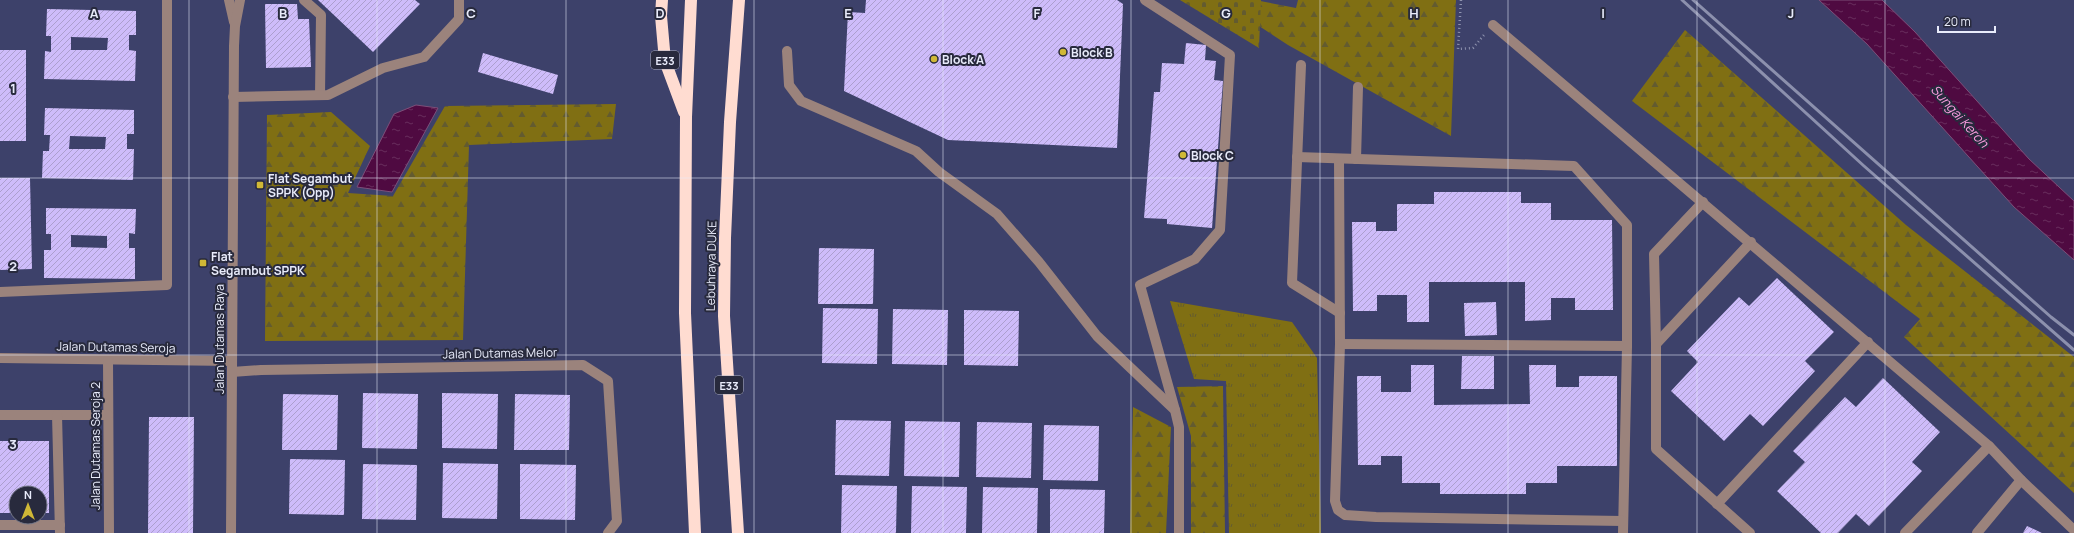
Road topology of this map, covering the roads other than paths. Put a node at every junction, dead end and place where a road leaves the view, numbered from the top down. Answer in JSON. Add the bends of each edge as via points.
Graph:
{"nodes":[{"id":1,"x":167,"y":0,"type":"edge"},
{"id":2,"x":229,"y":0,"type":"edge"},
{"id":3,"x":240,"y":0,"type":"edge"},
{"id":4,"x":304,"y":0,"type":"edge"},
{"id":5,"x":459,"y":0,"type":"edge"},
{"id":6,"x":662,"y":0,"type":"edge"},
{"id":7,"x":691,"y":0,"type":"edge"},
{"id":8,"x":738,"y":0,"type":"edge"},
{"id":9,"x":1145,"y":0,"type":"edge"},
{"id":10,"x":1493,"y":25,"type":"road end"},
{"id":11,"x":235,"y":26,"type":"junction"},
{"id":12,"x":787,"y":50,"type":"dead end"},
{"id":13,"x":1301,"y":65,"type":"dead end"},
{"id":14,"x":1358,"y":87,"type":"dead end"},
{"id":15,"x":320,"y":96,"type":"junction"},
{"id":16,"x":233,"y":97,"type":"junction"},
{"id":17,"x":686,"y":117,"type":"junction"},
{"id":18,"x":1297,"y":157,"type":"junction"},
{"id":19,"x":1339,"y":159,"type":"junction"},
{"id":20,"x":1356,"y":160,"type":"junction"},
{"id":21,"x":1703,"y":202,"type":"junction"},
{"id":22,"x":1751,"y":242,"type":"junction"},
{"id":23,"x":0,"y":292,"type":"edge"},
{"id":24,"x":1340,"y":313,"type":"junction"},
{"id":25,"x":1868,"y":342,"type":"junction"},
{"id":26,"x":1340,"y":344,"type":"junction"},
{"id":27,"x":1656,"y":344,"type":"junction"},
{"id":28,"x":1628,"y":346,"type":"junction"},
{"id":29,"x":0,"y":358,"type":"edge"},
{"id":30,"x":108,"y":360,"type":"junction"},
{"id":31,"x":232,"y":361,"type":"junction"},
{"id":32,"x":232,"y":372,"type":"junction"},
{"id":33,"x":1175,"y":410,"type":"junction"},
{"id":34,"x":0,"y":415,"type":"edge"},
{"id":35,"x":57,"y":415,"type":"junction"},
{"id":36,"x":108,"y":415,"type":"junction"},
{"id":37,"x":1989,"y":446,"type":"junction"},
{"id":38,"x":2021,"y":480,"type":"junction"},
{"id":39,"x":1717,"y":504,"type":"junction"},
{"id":40,"x":1623,"y":521,"type":"junction"},
{"id":41,"x":0,"y":525,"type":"edge"},
{"id":42,"x":60,"y":529,"type":"edge"},
{"id":43,"x":2074,"y":530,"type":"edge"},
{"id":44,"x":109,"y":533,"type":"edge"},
{"id":45,"x":231,"y":533,"type":"edge"},
{"id":46,"x":608,"y":533,"type":"edge"},
{"id":47,"x":695,"y":533,"type":"edge"},
{"id":48,"x":738,"y":533,"type":"edge"},
{"id":49,"x":1179,"y":533,"type":"edge"},
{"id":50,"x":1623,"y":533,"type":"edge"},
{"id":51,"x":1750,"y":533,"type":"edge"},
{"id":52,"x":1905,"y":533,"type":"edge"},
{"id":53,"x":1977,"y":533,"type":"edge"}],
"edges":[{"from":1,"to":23,"type":"street","via":[[166,285]]},
{"from":2,"to":11,"type":"street","name":"Jalan Dutamas Raya"},
{"from":3,"to":11,"type":"street","name":"Jalan Dutamas Raya"},
{"from":4,"to":15,"type":"street","via":[[321,15]]},
{"from":5,"to":15,"type":"street","via":[[459,19],[424,57],[383,68],[328,96]]},
{"from":6,"to":17,"type":"highway","number":"E33","via":[[660,16],[665,61]]},
{"from":7,"to":17,"type":"highway","name":"Lebuhraya DUKE","number":"E33"},
{"from":8,"to":48,"type":"highway","name":"Lebuhraya DUKE","number":"E33","via":[[730,122],[724,316]]},
{"from":9,"to":33,"type":"street","via":[[1230,55],[1220,230],[1195,259],[1140,285]]},
{"from":10,"to":21,"type":"street"},
{"from":11,"to":16,"type":"street","name":"Jalan Dutamas Raya"},
{"from":12,"to":33,"type":"street","via":[[789,85],[801,101],[916,151],[939,172],[997,214],[1039,262],[1097,336]]},
{"from":13,"to":18,"type":"street"},
{"from":14,"to":20,"type":"street"},
{"from":15,"to":16,"type":"street"},
{"from":16,"to":31,"type":"street","name":"Jalan Dutamas Raya"},
{"from":17,"to":47,"type":"highway","name":"Lebuhraya DUKE","number":"E33","via":[[685,313]]},
{"from":18,"to":19,"type":"street"},
{"from":18,"to":24,"type":"street","via":[[1292,283]]},
{"from":19,"to":20,"type":"street"},
{"from":19,"to":24,"type":"street"},
{"from":20,"to":28,"type":"street","via":[[1574,166],[1627,225]]},
{"from":21,"to":22,"type":"street"},
{"from":21,"to":27,"type":"street","via":[[1654,254]]},
{"from":22,"to":25,"type":"street"},
{"from":22,"to":27,"type":"street"},
{"from":24,"to":26,"type":"street"},
{"from":25,"to":37,"type":"street"},
{"from":25,"to":39,"type":"street"},
{"from":26,"to":28,"type":"street"},
{"from":26,"to":40,"type":"street","via":[[1335,501],[1338,510],[1345,515]]},
{"from":27,"to":39,"type":"street","via":[[1656,449]]},
{"from":28,"to":40,"type":"street"},
{"from":29,"to":30,"type":"street","name":"Jalan Dutamas Seroja"},
{"from":30,"to":31,"type":"street","name":"Jalan Dutamas Seroja"},
{"from":30,"to":36,"type":"street","name":"Jalan Dutamas Seroja 2"},
{"from":31,"to":32,"type":"street","name":"Jalan Dutamas Raya"},
{"from":32,"to":45,"type":"street","name":"Jalan Dutamas Raya"},
{"from":32,"to":46,"type":"street","name":"Jalan Dutamas Melor","via":[[583,365],[608,381],[617,521]]},
{"from":33,"to":49,"type":"street","via":[[1179,427]]},
{"from":34,"to":35,"type":"street"},
{"from":35,"to":36,"type":"street"},
{"from":35,"to":42,"type":"street"},
{"from":36,"to":44,"type":"street","name":"Jalan Dutamas Seroja 2"},
{"from":37,"to":38,"type":"street"},
{"from":37,"to":52,"type":"street"},
{"from":38,"to":43,"type":"street"},
{"from":38,"to":53,"type":"street"},
{"from":39,"to":51,"type":"street"},
{"from":40,"to":50,"type":"street"},
{"from":41,"to":42,"type":"street"}]}
